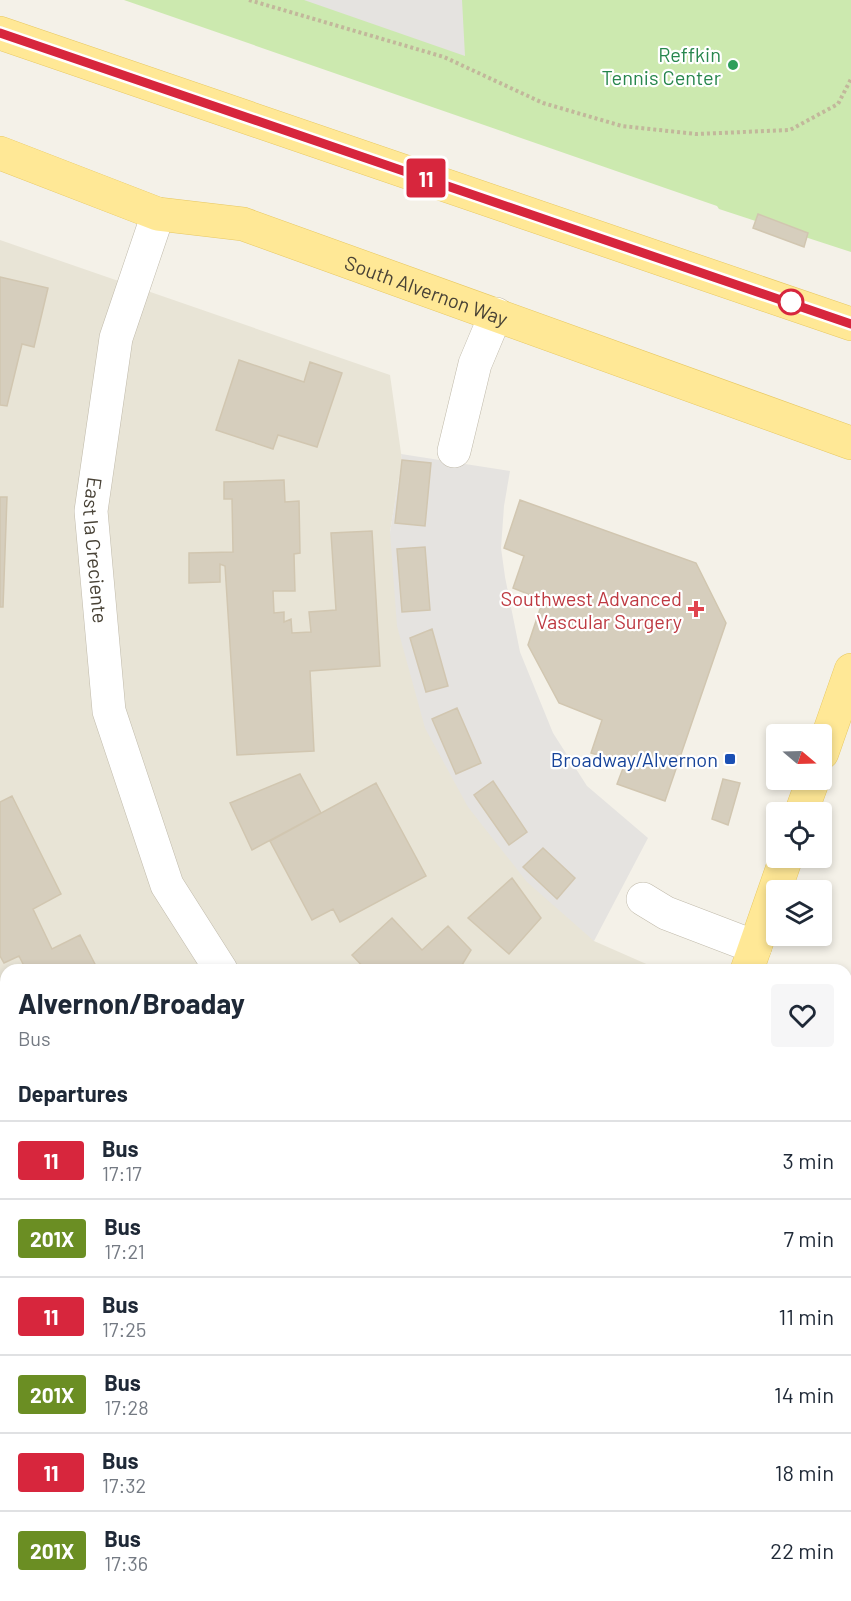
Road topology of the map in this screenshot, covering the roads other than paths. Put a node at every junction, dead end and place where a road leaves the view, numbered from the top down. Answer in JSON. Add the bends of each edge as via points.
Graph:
{"nodes":[{"id":1,"x":0,"y":33,"type":"edge"},
{"id":2,"x":0,"y":153,"type":"edge"},
{"id":3,"x":158,"y":214,"type":"junction"},
{"id":4,"x":496,"y":314,"type":"junction"},
{"id":5,"x":851,"y":324,"type":"edge"},
{"id":6,"x":851,"y":443,"type":"edge"},
{"id":7,"x":454,"y":451,"type":"dead end"},
{"id":8,"x":851,"y":669,"type":"edge"},
{"id":9,"x":832,"y":724,"type":"edge"},
{"id":10,"x":783,"y":868,"type":"edge"},
{"id":11,"x":643,"y":899,"type":"dead end"},
{"id":12,"x":751,"y":959,"type":"edge"},
{"id":13,"x":217,"y":964,"type":"edge"}],
"edges":[{"from":1,"to":5,"type":"main road"},
{"from":2,"to":3,"type":"main road","name":"South Alvernon Way"},
{"from":3,"to":4,"type":"main road","name":"South Alvernon Way","via":[[243,224]]},
{"from":3,"to":13,"type":"street","name":"East la Creciente","via":[[116,338],[91,511],[109,711],[167,885]]},
{"from":4,"to":6,"type":"main road","name":"South Alvernon Way"},
{"from":4,"to":7,"type":"street","via":[[476,364]]},
{"from":8,"to":9,"type":"main road"},
{"from":10,"to":12,"type":"main road"},
{"from":11,"to":12,"type":"street"}]}
